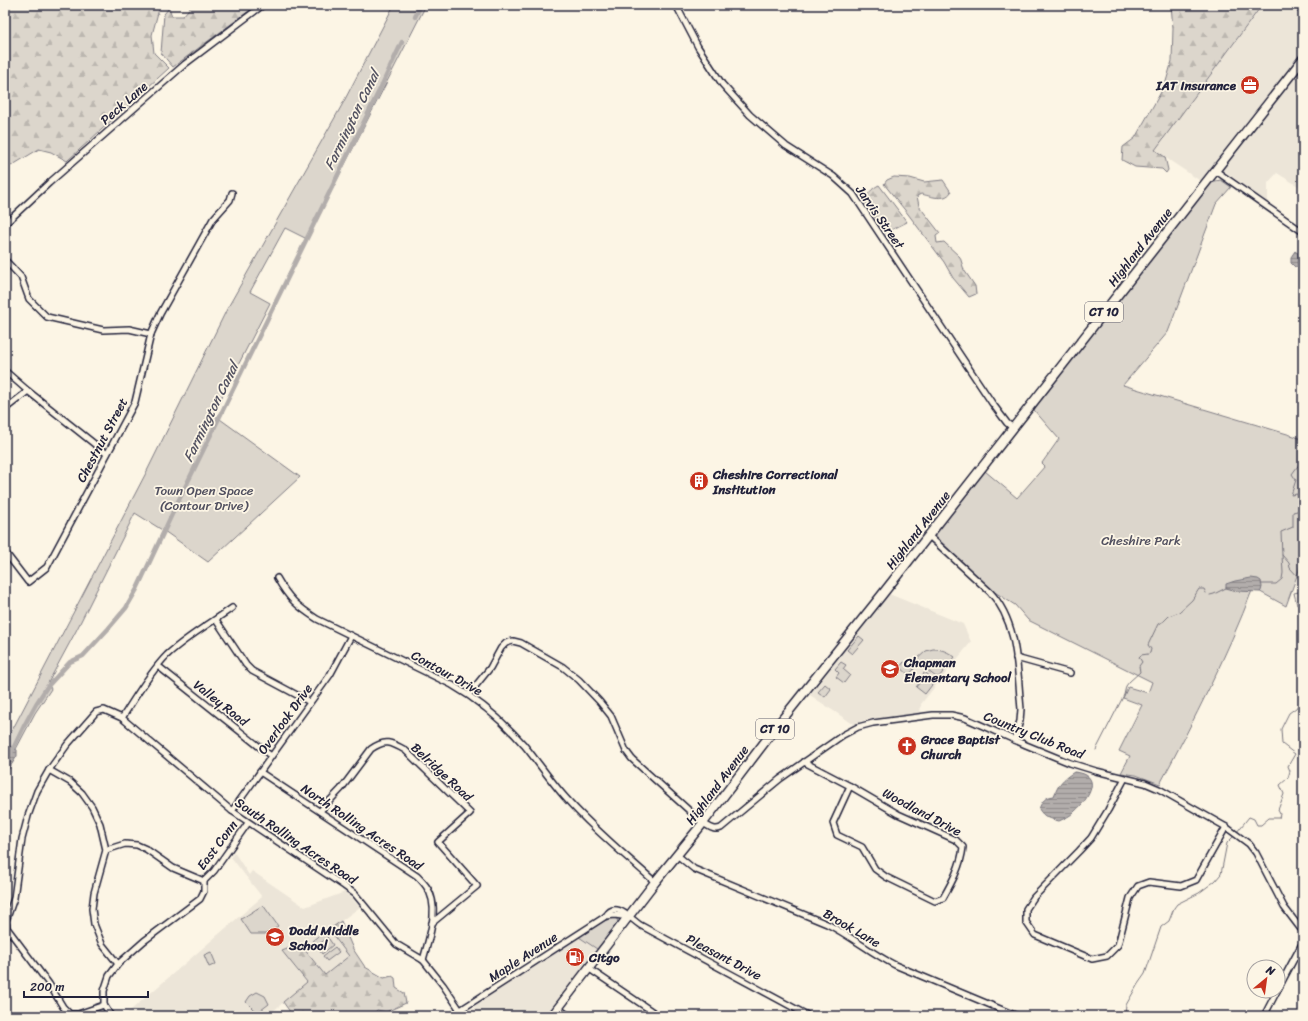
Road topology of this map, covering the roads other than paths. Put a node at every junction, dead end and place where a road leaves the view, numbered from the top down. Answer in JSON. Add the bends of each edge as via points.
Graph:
{"nodes":[{"id":1,"x":263,"y":5,"type":"edge"},
{"id":2,"x":676,"y":5,"type":"edge"},
{"id":3,"x":1295,"y":5,"type":"edge"},
{"id":4,"x":1303,"y":10,"type":"edge"},
{"id":5,"x":1303,"y":59,"type":"edge"},
{"id":6,"x":1216,"y":171,"type":"junction"},
{"id":7,"x":232,"y":193,"type":"dead end"},
{"id":8,"x":5,"y":224,"type":"edge"},
{"id":9,"x":1303,"y":232,"type":"edge"},
{"id":10,"x":5,"y":260,"type":"edge"},
{"id":11,"x":151,"y":334,"type":"junction"},
{"id":12,"x":5,"y":371,"type":"edge"},
{"id":13,"x":28,"y":391,"type":"junction"},
{"id":14,"x":5,"y":409,"type":"edge"},
{"id":15,"x":1013,"y":428,"type":"junction"},
{"id":16,"x":107,"y":454,"type":"junction"},
{"id":17,"x":929,"y":536,"type":"junction"},
{"id":18,"x":5,"y":552,"type":"edge"},
{"id":19,"x":277,"y":578,"type":"dead end"},
{"id":20,"x":232,"y":608,"type":"dead end"},
{"id":21,"x":216,"y":620,"type":"junction"},
{"id":22,"x":351,"y":636,"type":"junction"},
{"id":23,"x":1016,"y":658,"type":"junction"},
{"id":24,"x":158,"y":666,"type":"junction"},
{"id":25,"x":1070,"y":674,"type":"dead end"},
{"id":26,"x":469,"y":694,"type":"junction"},
{"id":27,"x":310,"y":702,"type":"junction"},
{"id":28,"x":122,"y":718,"type":"junction"},
{"id":29,"x":1014,"y":740,"type":"junction"},
{"id":30,"x":271,"y":756,"type":"junction"},
{"id":31,"x":804,"y":762,"type":"junction"},
{"id":32,"x":49,"y":770,"type":"junction"},
{"id":33,"x":260,"y":772,"type":"junction"},
{"id":34,"x":1125,"y":778,"type":"junction"},
{"id":35,"x":850,"y":786,"type":"junction"},
{"id":36,"x":232,"y":811,"type":"junction"},
{"id":37,"x":320,"y":811,"type":"junction"},
{"id":38,"x":248,"y":823,"type":"junction"},
{"id":39,"x":703,"y":823,"type":"junction"},
{"id":40,"x":1228,"y":829,"type":"junction"},
{"id":41,"x":106,"y":850,"type":"junction"},
{"id":42,"x":678,"y":855,"type":"junction"},
{"id":43,"x":204,"y":880,"type":"junction"},
{"id":44,"x":655,"y":882,"type":"junction"},
{"id":45,"x":628,"y":917,"type":"junction"},
{"id":46,"x":432,"y":923,"type":"junction"},
{"id":47,"x":1303,"y":930,"type":"edge"},
{"id":48,"x":1303,"y":942,"type":"edge"},
{"id":49,"x":424,"y":960,"type":"junction"},
{"id":50,"x":118,"y":964,"type":"junction"},
{"id":51,"x":588,"y":968,"type":"junction"},
{"id":52,"x":1286,"y":975,"type":"edge"},
{"id":53,"x":1273,"y":999,"type":"edge"},
{"id":54,"x":104,"y":1005,"type":"junction"},
{"id":55,"x":558,"y":1008,"type":"junction"},
{"id":56,"x":460,"y":1010,"type":"junction"},
{"id":57,"x":111,"y":1016,"type":"edge"},
{"id":58,"x":451,"y":1016,"type":"edge"},
{"id":59,"x":552,"y":1016,"type":"edge"},
{"id":60,"x":569,"y":1016,"type":"edge"},
{"id":61,"x":659,"y":1016,"type":"edge"},
{"id":62,"x":809,"y":1016,"type":"edge"},
{"id":63,"x":1017,"y":1016,"type":"edge"},
{"id":64,"x":1264,"y":1016,"type":"edge"}],
"edges":[{"from":1,"to":8,"type":"street","name":"Peck Lane","via":[[185,64]]},
{"from":2,"to":15,"type":"street","name":"Jarvis Street","via":[[698,47],[722,84],[750,115],[786,146],[833,176],[853,194],[992,403]]},
{"from":3,"to":4,"type":"street"},
{"from":5,"to":6,"type":"highway","name":"Highland Avenue","number":"CT 10"},
{"from":6,"to":9,"type":"street"},
{"from":6,"to":15,"type":"highway","name":"Highland Avenue","number":"CT 10"},
{"from":7,"to":11,"type":"street","name":"Chestnut Street","via":[[230,200],[213,219]]},
{"from":10,"to":11,"type":"street","via":[[21,277],[29,299],[47,316],[103,330],[129,329]]},
{"from":11,"to":16,"type":"street","name":"Chestnut Street","via":[[135,402]]},
{"from":12,"to":13,"type":"street"},
{"from":13,"to":14,"type":"street"},
{"from":13,"to":16,"type":"street"},
{"from":15,"to":17,"type":"highway","name":"Highland Avenue","number":"CT 10"},
{"from":16,"to":18,"type":"street","name":"Chestnut Street","via":[[47,567],[28,582]]},
{"from":17,"to":23,"type":"street","via":[[999,602],[1010,627]]},
{"from":17,"to":39,"type":"highway","name":"Highland Avenue","number":"CT 10"},
{"from":19,"to":22,"type":"street","name":"Contour Drive","via":[[286,594],[300,608]]},
{"from":20,"to":21,"type":"street"},
{"from":21,"to":24,"type":"street","via":[[183,641]]},
{"from":21,"to":27,"type":"street","via":[[252,671]]},
{"from":22,"to":26,"type":"street","name":"Contour Drive"},
{"from":22,"to":27,"type":"street","name":"Overlook Drive","via":[[330,675]]},
{"from":23,"to":25,"type":"street"},
{"from":23,"to":29,"type":"street","via":[[1021,709]]},
{"from":24,"to":28,"type":"street"},
{"from":24,"to":30,"type":"street","name":"Valley Road"},
{"from":26,"to":39,"type":"street","via":[[506,643],[521,643],[563,667],[579,680],[611,716],[632,759]]},
{"from":26,"to":44,"type":"street","name":"Contour Drive","via":[[524,745],[579,812]]},
{"from":27,"to":30,"type":"street","name":"Overlook Drive"},
{"from":28,"to":32,"type":"street","name":"South Rolling Acres Road","via":[[104,710],[96,712]]},
{"from":28,"to":36,"type":"street","name":"South Rolling Acres Road"},
{"from":29,"to":31,"type":"street","name":"Country Club Road","via":[[959,716],[944,714],[858,727],[842,734]]},
{"from":29,"to":34,"type":"street","name":"Country Club Road","via":[[1070,763]]},
{"from":30,"to":33,"type":"street","name":"Overlook Drive"},
{"from":31,"to":35,"type":"street","name":"Woodland Drive"},
{"from":31,"to":39,"type":"street","name":"Country Club Road","via":[[721,828],[717,830]]},
{"from":32,"to":41,"type":"street","via":[[70,782],[92,807],[100,824]]},
{"from":32,"to":54,"type":"street","name":"South Rolling Acres Road","via":[[37,791],[28,816],[22,839],[14,898],[6,921],[7,928],[70,1014],[78,1014]]},
{"from":33,"to":36,"type":"street","name":"Overlook Drive"},
{"from":33,"to":37,"type":"street","name":"North Rolling Acres Road"},
{"from":34,"to":40,"type":"street","name":"Country Club Road","via":[[1159,788]]},
{"from":34,"to":40,"type":"street","via":[[1091,838],[1034,897],[1026,909],[1026,922],[1036,935],[1092,959],[1107,956],[1118,945],[1130,898],[1138,886],[1149,882],[1181,886],[1196,880]]},
{"from":35,"to":35,"type":"street","name":"Woodland Drive","via":[[898,814],[956,840],[963,847],[962,858],[943,898],[935,901],[886,877],[875,869],[862,848],[837,835],[833,823]]},
{"from":36,"to":38,"type":"street","name":"South Rolling Acres Road"},
{"from":37,"to":46,"type":"street","name":"North Rolling Acres Road","via":[[417,876],[432,897]]},
{"from":37,"to":46,"type":"street","name":"Belridge Road","via":[[341,789],[371,749],[386,742],[404,750],[470,813],[438,842],[477,886]]},
{"from":38,"to":43,"type":"street","name":"East Conn","via":[[214,871]]},
{"from":38,"to":49,"type":"street","name":"South Rolling Acres Road","via":[[355,894],[396,944]]},
{"from":39,"to":42,"type":"highway","name":"Highland Avenue","number":"CT 10"},
{"from":40,"to":47,"type":"street","name":"Country Club Road","via":[[1240,836],[1256,853],[1284,907]]},
{"from":41,"to":43,"type":"street","via":[[125,844],[137,845],[173,868]]},
{"from":41,"to":50,"type":"street","via":[[92,909],[94,924],[102,944]]},
{"from":42,"to":44,"type":"highway","name":"Highland Avenue","number":"CT 10"},
{"from":42,"to":63,"type":"street","name":"Brook Lane","via":[[694,868],[827,924],[876,955]]},
{"from":43,"to":50,"type":"street","via":[[204,891],[200,899]]},
{"from":44,"to":45,"type":"highway","name":"Highland Avenue","number":"CT 10"},
{"from":45,"to":51,"type":"highway","name":"Highland Avenue","number":"CT 10"},
{"from":45,"to":56,"type":"street","name":"Maple Avenue","via":[[606,916]]},
{"from":45,"to":62,"type":"street","name":"Pleasant Drive"},
{"from":46,"to":49,"type":"street","name":"North Rolling Acres Road"},
{"from":48,"to":52,"type":"street"},
{"from":49,"to":56,"type":"street","name":"South Rolling Acres Road"},
{"from":50,"to":54,"type":"street","via":[[109,976],[104,991]]},
{"from":51,"to":55,"type":"highway","name":"Highland Avenue","number":"CT 10"},
{"from":51,"to":61,"type":"street"},
{"from":53,"to":64,"type":"street"},
{"from":54,"to":57,"type":"street"},
{"from":55,"to":59,"type":"highway","name":"Highland Avenue","number":"CT 10"},
{"from":55,"to":60,"type":"street"},
{"from":56,"to":58,"type":"street","name":"Maple Avenue"}]}
